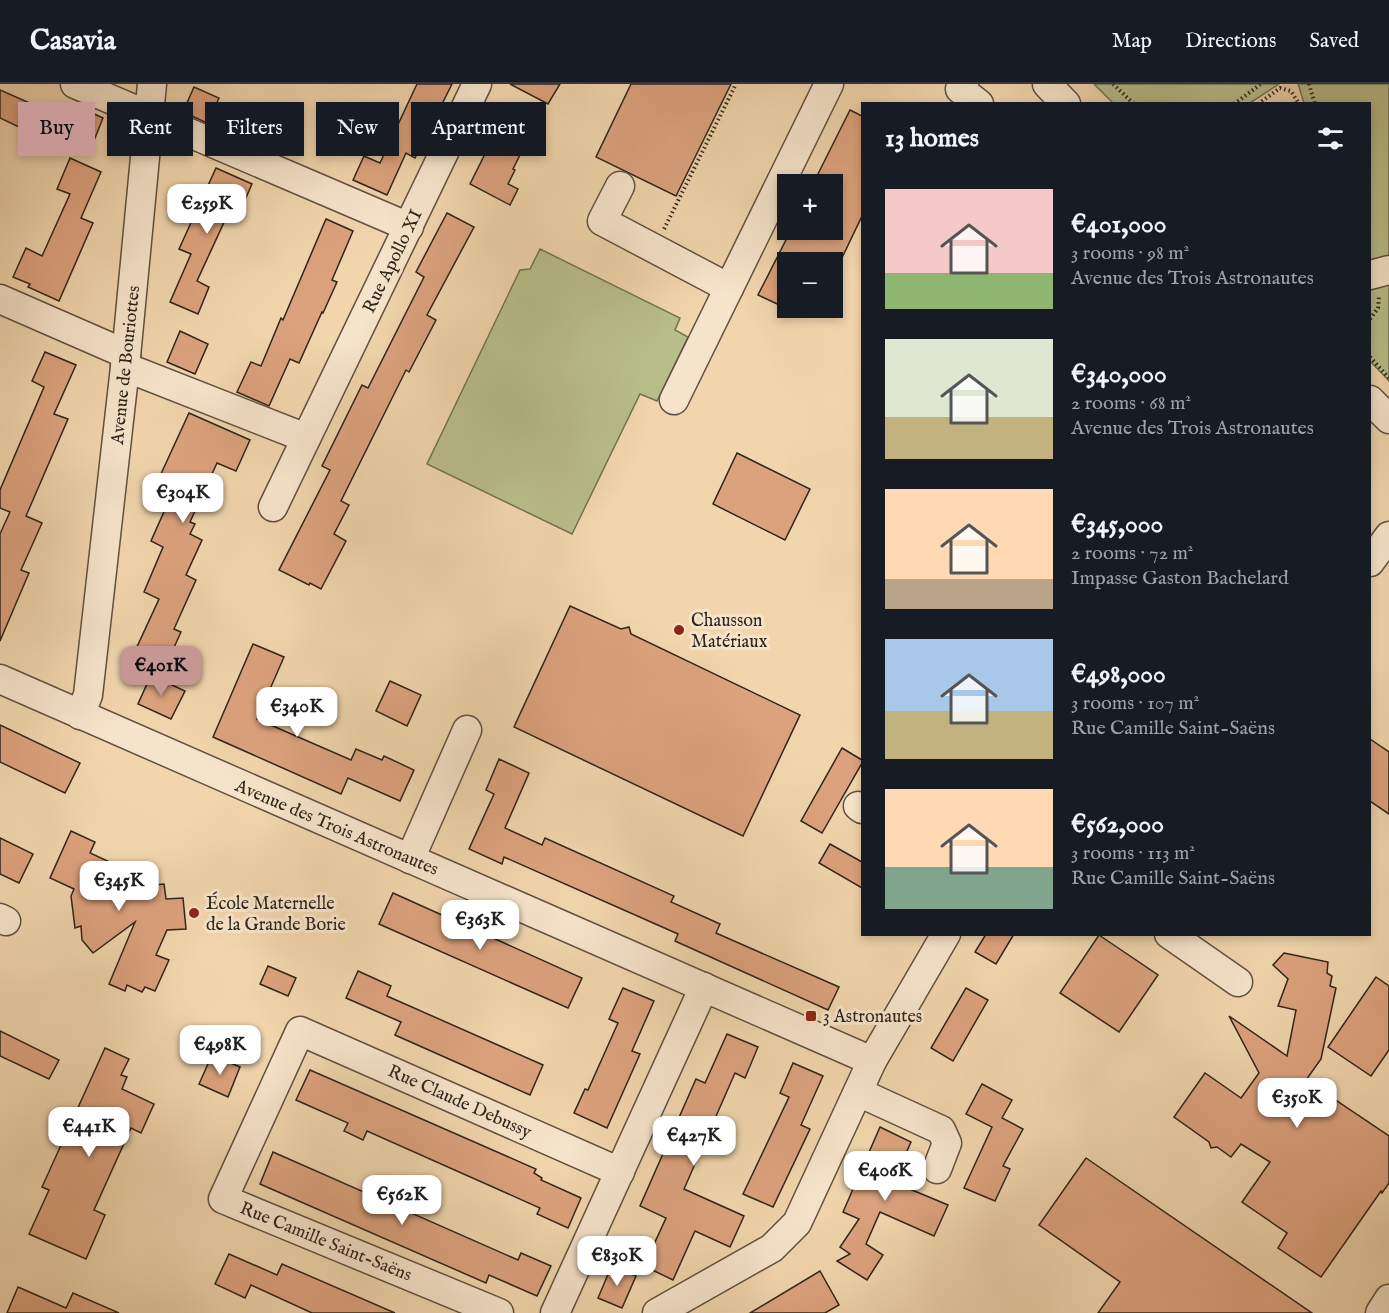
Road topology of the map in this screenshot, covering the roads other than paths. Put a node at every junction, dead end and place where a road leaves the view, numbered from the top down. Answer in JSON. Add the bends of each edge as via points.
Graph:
{"nodes":[{"id":1,"x":75,"y":84,"type":"edge"},
{"id":2,"x":153,"y":84,"type":"edge"},
{"id":3,"x":477,"y":84,"type":"edge"},
{"id":4,"x":829,"y":84,"type":"edge"},
{"id":5,"x":964,"y":84,"type":"edge"},
{"id":6,"x":1047,"y":84,"type":"edge"},
{"id":7,"x":117,"y":102,"type":"edge"},
{"id":8,"x":151,"y":102,"type":"edge"},
{"id":9,"x":977,"y":102,"type":"edge"},
{"id":10,"x":1064,"y":102,"type":"edge"},
{"id":11,"x":193,"y":134,"type":"edge"},
{"id":12,"x":146,"y":156,"type":"edge"},
{"id":13,"x":620,"y":186,"type":"dead end"},
{"id":14,"x":409,"y":227,"type":"junction"},
{"id":15,"x":1389,"y":270,"type":"edge"},
{"id":16,"x":1371,"y":275,"type":"edge"},
{"id":17,"x":729,"y":288,"type":"junction"},
{"id":18,"x":0,"y":299,"type":"edge"},
{"id":19,"x":126,"y":360,"type":"junction"},
{"id":20,"x":674,"y":400,"type":"dead end"},
{"id":21,"x":1371,"y":401,"type":"edge"},
{"id":22,"x":1389,"y":419,"type":"edge"},
{"id":23,"x":306,"y":438,"type":"junction"},
{"id":24,"x":273,"y":507,"type":"dead end"},
{"id":25,"x":1389,"y":536,"type":"edge"},
{"id":26,"x":1371,"y":561,"type":"edge"},
{"id":27,"x":0,"y":679,"type":"edge"},
{"id":28,"x":80,"y":716,"type":"junction"},
{"id":29,"x":467,"y":730,"type":"dead end"},
{"id":30,"x":410,"y":859,"type":"junction"},
{"id":31,"x":945,"y":936,"type":"edge"},
{"id":32,"x":1172,"y":936,"type":"edge"},
{"id":33,"x":1238,"y":982,"type":"dead end"},
{"id":34,"x":704,"y":987,"type":"junction"},
{"id":35,"x":300,"y":1031,"type":"joint"},
{"id":36,"x":872,"y":1061,"type":"junction"},
{"id":37,"x":858,"y":1092,"type":"junction"},
{"id":38,"x":937,"y":1169,"type":"dead end"},
{"id":39,"x":620,"y":1172,"type":"junction"},
{"id":40,"x":1389,"y":1299,"type":"edge"},
{"id":41,"x":500,"y":1313,"type":"edge"},
{"id":42,"x":555,"y":1313,"type":"edge"},
{"id":43,"x":657,"y":1313,"type":"edge"},
{"id":44,"x":1380,"y":1313,"type":"edge"}],
"edges":[{"from":1,"to":7,"type":"street"},
{"from":2,"to":8,"type":"street","name":"Avenue de Bouriottes"},
{"from":3,"to":14,"type":"street","name":"Rue Apollo XI"},
{"from":4,"to":17,"type":"street"},
{"from":5,"to":9,"type":"street","via":[[960,89]]},
{"from":6,"to":10,"type":"street"},
{"from":11,"to":14,"type":"street"},
{"from":12,"to":19,"type":"street","name":"Avenue de Bouriottes"},
{"from":13,"to":17,"type":"street","via":[[602,221]]},
{"from":14,"to":23,"type":"street","name":"Rue Apollo XI"},
{"from":15,"to":16,"type":"street"},
{"from":17,"to":20,"type":"street"},
{"from":18,"to":19,"type":"street"},
{"from":19,"to":23,"type":"street"},
{"from":19,"to":28,"type":"street","name":"Avenue de Bouriottes","via":[[88,695]]},
{"from":21,"to":22,"type":"street"},
{"from":23,"to":24,"type":"street","name":"Rue Apollo XI"},
{"from":25,"to":26,"type":"street"},
{"from":27,"to":28,"type":"street","name":"Avenue des Trois Astronautes"},
{"from":28,"to":30,"type":"street","name":"Avenue des Trois Astronautes"},
{"from":29,"to":30,"type":"street"},
{"from":30,"to":34,"type":"street","name":"Avenue des Trois Astronautes"},
{"from":31,"to":36,"type":"street"},
{"from":32,"to":33,"type":"street"},
{"from":34,"to":36,"type":"street","name":"Avenue des Trois Astronautes"},
{"from":34,"to":39,"type":"street"},
{"from":35,"to":39,"type":"street","name":"Rue Claude Debussy"},
{"from":35,"to":41,"type":"street","name":"Rue Camille Saint-Saëns","via":[[223,1199]]},
{"from":36,"to":37,"type":"street"},
{"from":37,"to":38,"type":"street","via":[[941,1130],[947,1143]]},
{"from":37,"to":43,"type":"street","via":[[797,1223],[772,1248]]},
{"from":39,"to":42,"type":"street"},
{"from":40,"to":44,"type":"street"}]}
